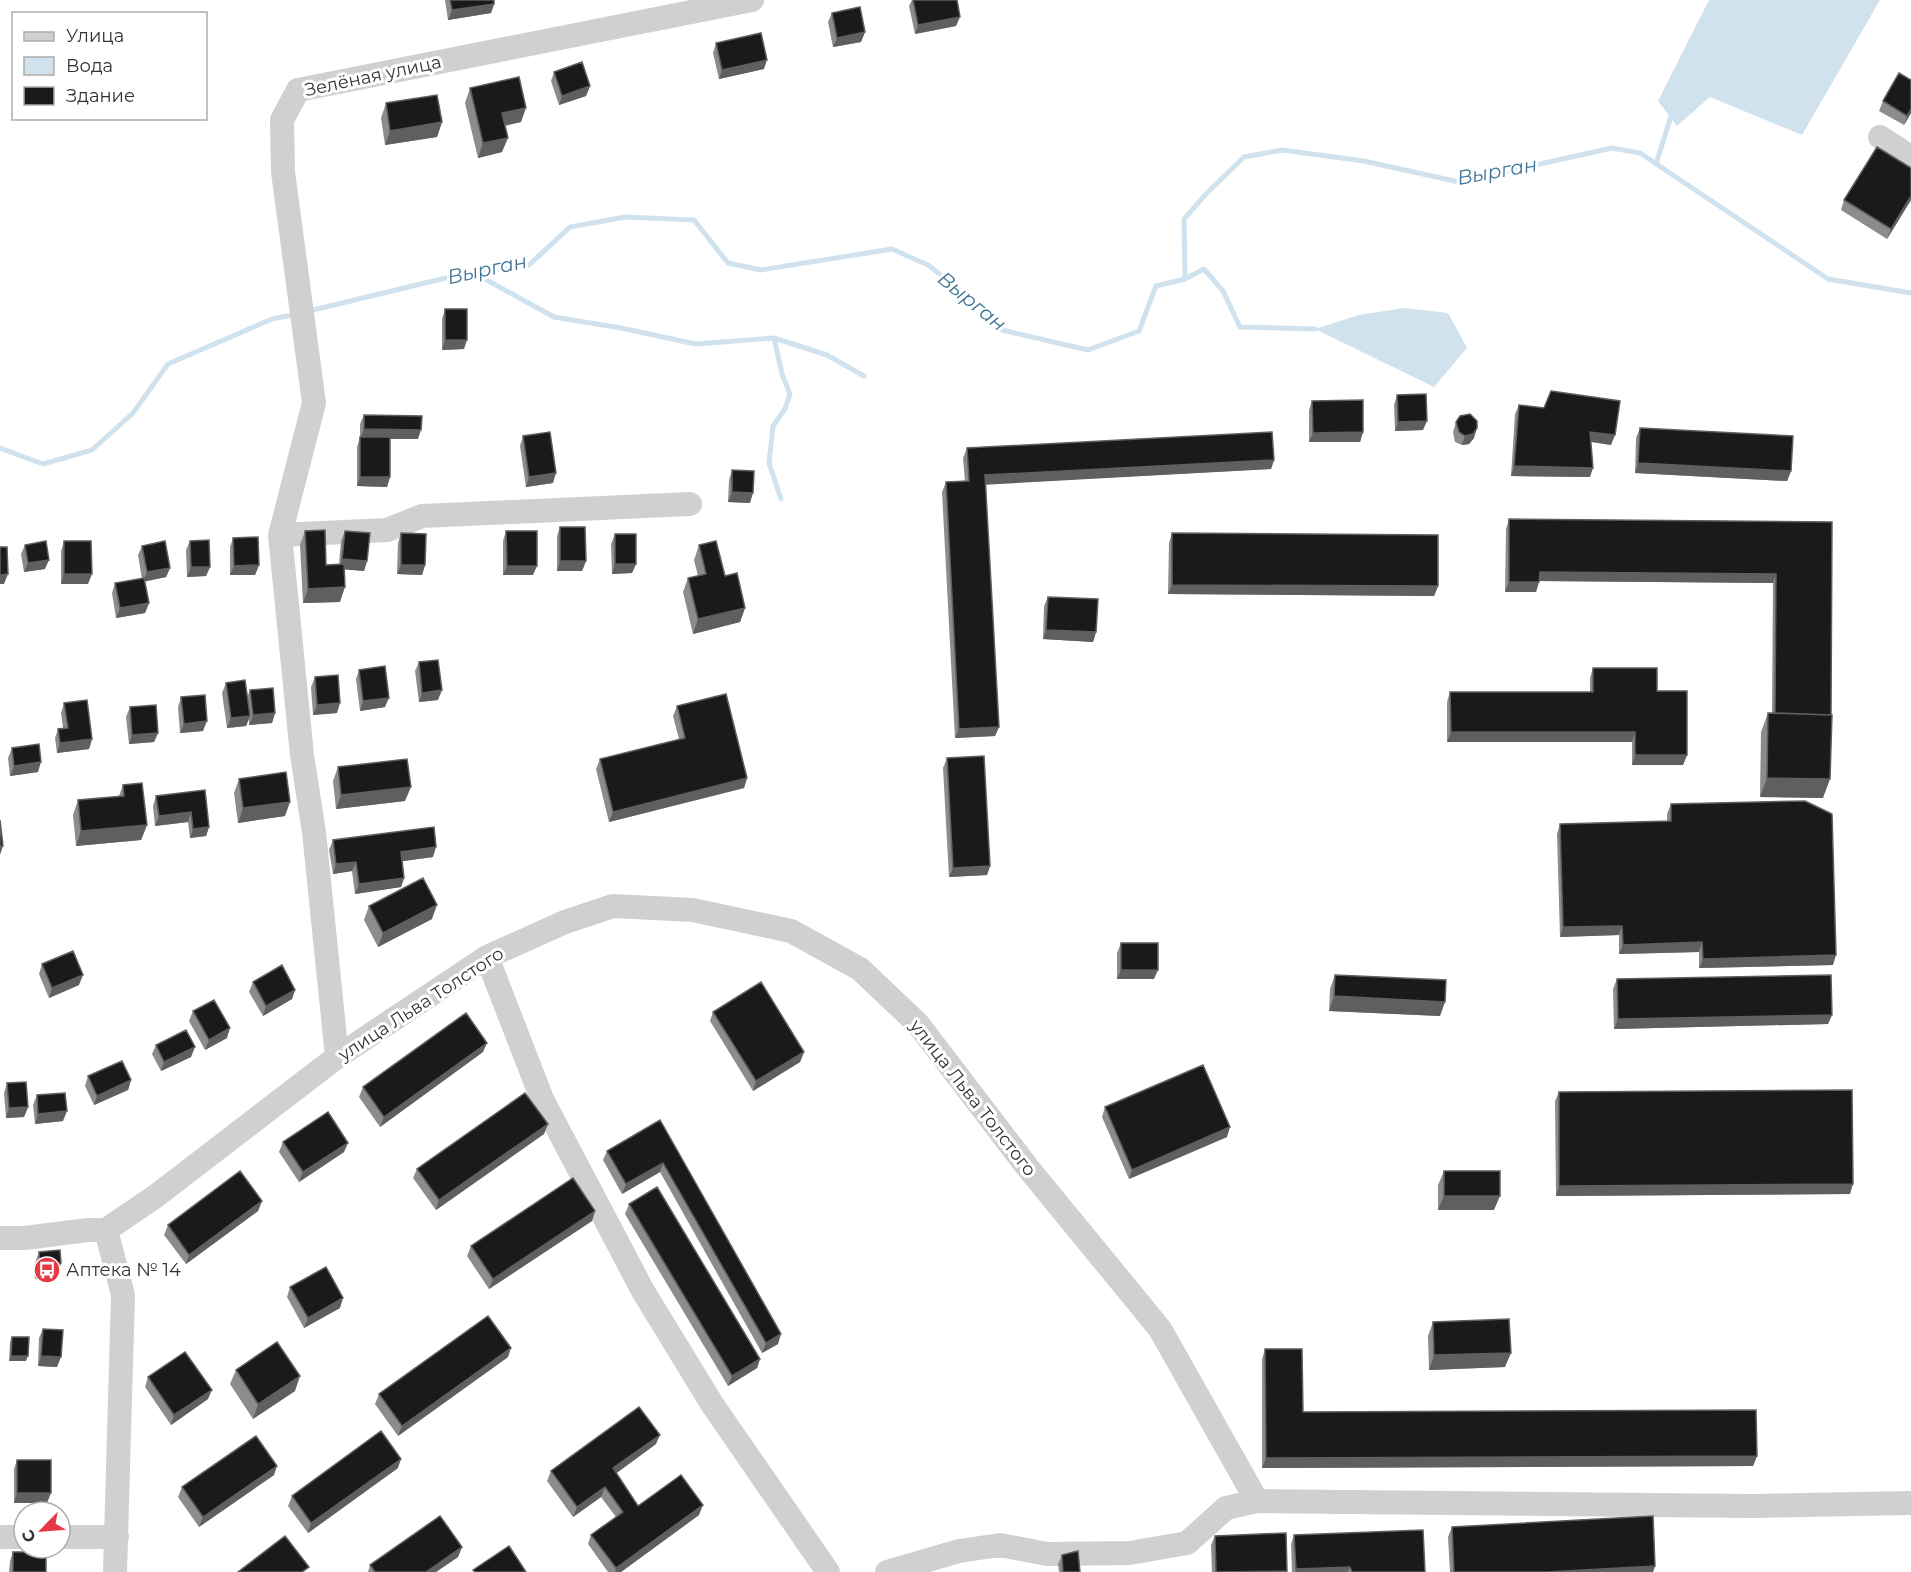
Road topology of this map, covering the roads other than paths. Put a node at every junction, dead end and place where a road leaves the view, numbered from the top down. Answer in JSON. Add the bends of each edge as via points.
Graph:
{"nodes":[{"id":1,"x":753,"y":0,"type":"edge"},
{"id":2,"x":1880,"y":137,"type":"dead end"},
{"id":3,"x":1911,"y":157,"type":"edge"},
{"id":4,"x":690,"y":504,"type":"dead end"},
{"id":5,"x":280,"y":535,"type":"junction"},
{"id":6,"x":487,"y":957,"type":"junction"},
{"id":7,"x":337,"y":1057,"type":"junction"},
{"id":8,"x":106,"y":1230,"type":"junction"},
{"id":9,"x":0,"y":1238,"type":"edge"},
{"id":10,"x":1257,"y":1501,"type":"junction"},
{"id":11,"x":1911,"y":1503,"type":"edge"},
{"id":12,"x":72,"y":1537,"type":"edge"},
{"id":13,"x":117,"y":1537,"type":"junction"},
{"id":14,"x":115,"y":1572,"type":"edge"},
{"id":15,"x":828,"y":1572,"type":"edge"},
{"id":16,"x":887,"y":1572,"type":"edge"}],
"edges":[{"from":1,"to":5,"type":"street","name":"Зелёная улица","via":[[298,90],[282,120],[283,172],[314,403]]},
{"from":2,"to":3,"type":"street"},
{"from":4,"to":5,"type":"street","via":[[422,516],[387,530]]},
{"from":5,"to":7,"type":"street"},
{"from":6,"to":7,"type":"street","name":"улица Льва Толстого"},
{"from":6,"to":10,"type":"street","name":"улица Льва Толстого","via":[[565,922],[613,906],[693,910],[791,931],[860,969],[918,1024],[1028,1168],[1161,1329]]},
{"from":6,"to":15,"type":"street","via":[[542,1099],[643,1291],[712,1404]]},
{"from":7,"to":8,"type":"street","name":"улица Льва Толстого"},
{"from":8,"to":9,"type":"street"},
{"from":8,"to":13,"type":"street","via":[[123,1296]]},
{"from":10,"to":11,"type":"street","via":[[1739,1506]]},
{"from":10,"to":16,"type":"street","via":[[1226,1508],[1187,1543],[1130,1553],[1047,1554],[1000,1545],[959,1551]]},
{"from":12,"to":13,"type":"street"},
{"from":13,"to":14,"type":"street"}]}
